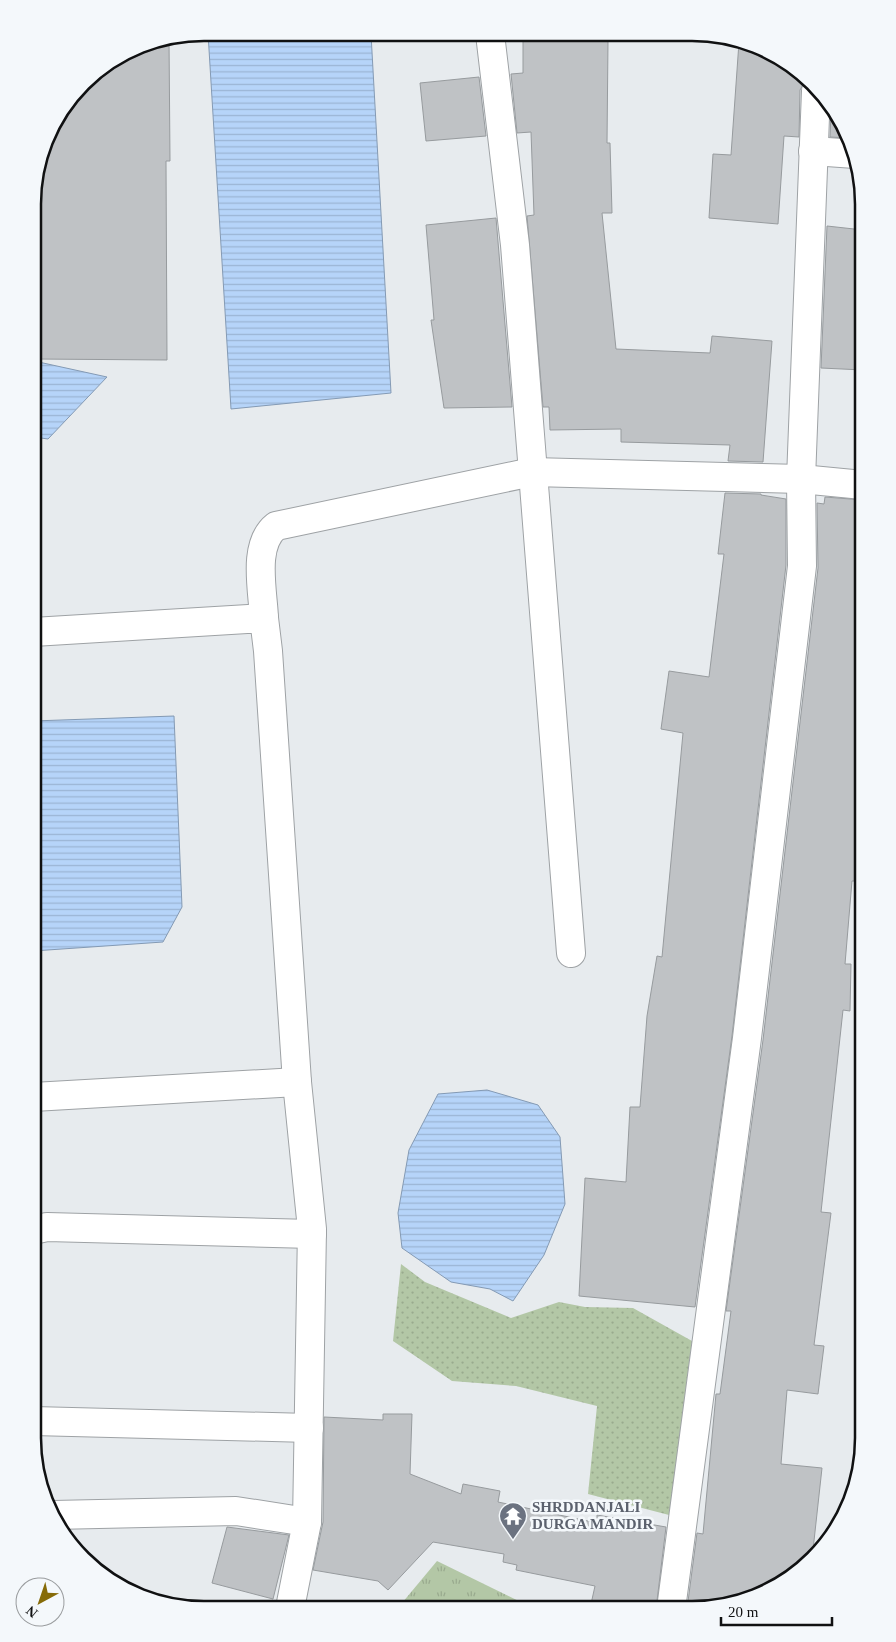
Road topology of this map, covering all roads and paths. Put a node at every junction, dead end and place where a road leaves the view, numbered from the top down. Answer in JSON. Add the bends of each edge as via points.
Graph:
{"nodes":[{"id":1,"x":491,"y":41,"type":"edge"},
{"id":2,"x":816,"y":99,"type":"edge"},
{"id":3,"x":813,"y":151,"type":"junction"},
{"id":4,"x":846,"y":153,"type":"edge"},
{"id":5,"x":532,"y":472,"type":"junction"},
{"id":6,"x":801,"y":479,"type":"junction"},
{"id":7,"x":855,"y":484,"type":"edge"},
{"id":8,"x":264,"y":618,"type":"junction"},
{"id":9,"x":41,"y":632,"type":"edge"},
{"id":10,"x":571,"y":953,"type":"dead end"},
{"id":11,"x":297,"y":1082,"type":"junction"},
{"id":12,"x":41,"y":1096,"type":"edge"},
{"id":13,"x":41,"y":1229,"type":"edge"},
{"id":14,"x":312,"y":1234,"type":"junction"},
{"id":15,"x":41,"y":1421,"type":"edge"},
{"id":16,"x":309,"y":1428,"type":"junction"},
{"id":17,"x":61,"y":1515,"type":"edge"},
{"id":18,"x":307,"y":1522,"type":"junction"},
{"id":19,"x":291,"y":1601,"type":"edge"},
{"id":20,"x":672,"y":1601,"type":"edge"}],
"edges":[{"from":1,"to":5,"type":"street","via":[[515,244]]},
{"from":2,"to":3,"type":"street"},
{"from":3,"to":4,"type":"street"},
{"from":3,"to":6,"type":"street"},
{"from":5,"to":6,"type":"street"},
{"from":5,"to":8,"type":"street","via":[[276,526],[263,541]]},
{"from":5,"to":10,"type":"street"},
{"from":6,"to":7,"type":"street"},
{"from":6,"to":20,"type":"street","via":[[800,586],[747,1038]]},
{"from":8,"to":9,"type":"street"},
{"from":8,"to":11,"type":"street"},
{"from":11,"to":12,"type":"street"},
{"from":11,"to":14,"type":"street"},
{"from":13,"to":14,"type":"street"},
{"from":14,"to":16,"type":"street"},
{"from":15,"to":16,"type":"street"},
{"from":16,"to":18,"type":"street"},
{"from":17,"to":18,"type":"street","via":[[236,1511]]},
{"from":18,"to":19,"type":"street"}]}
